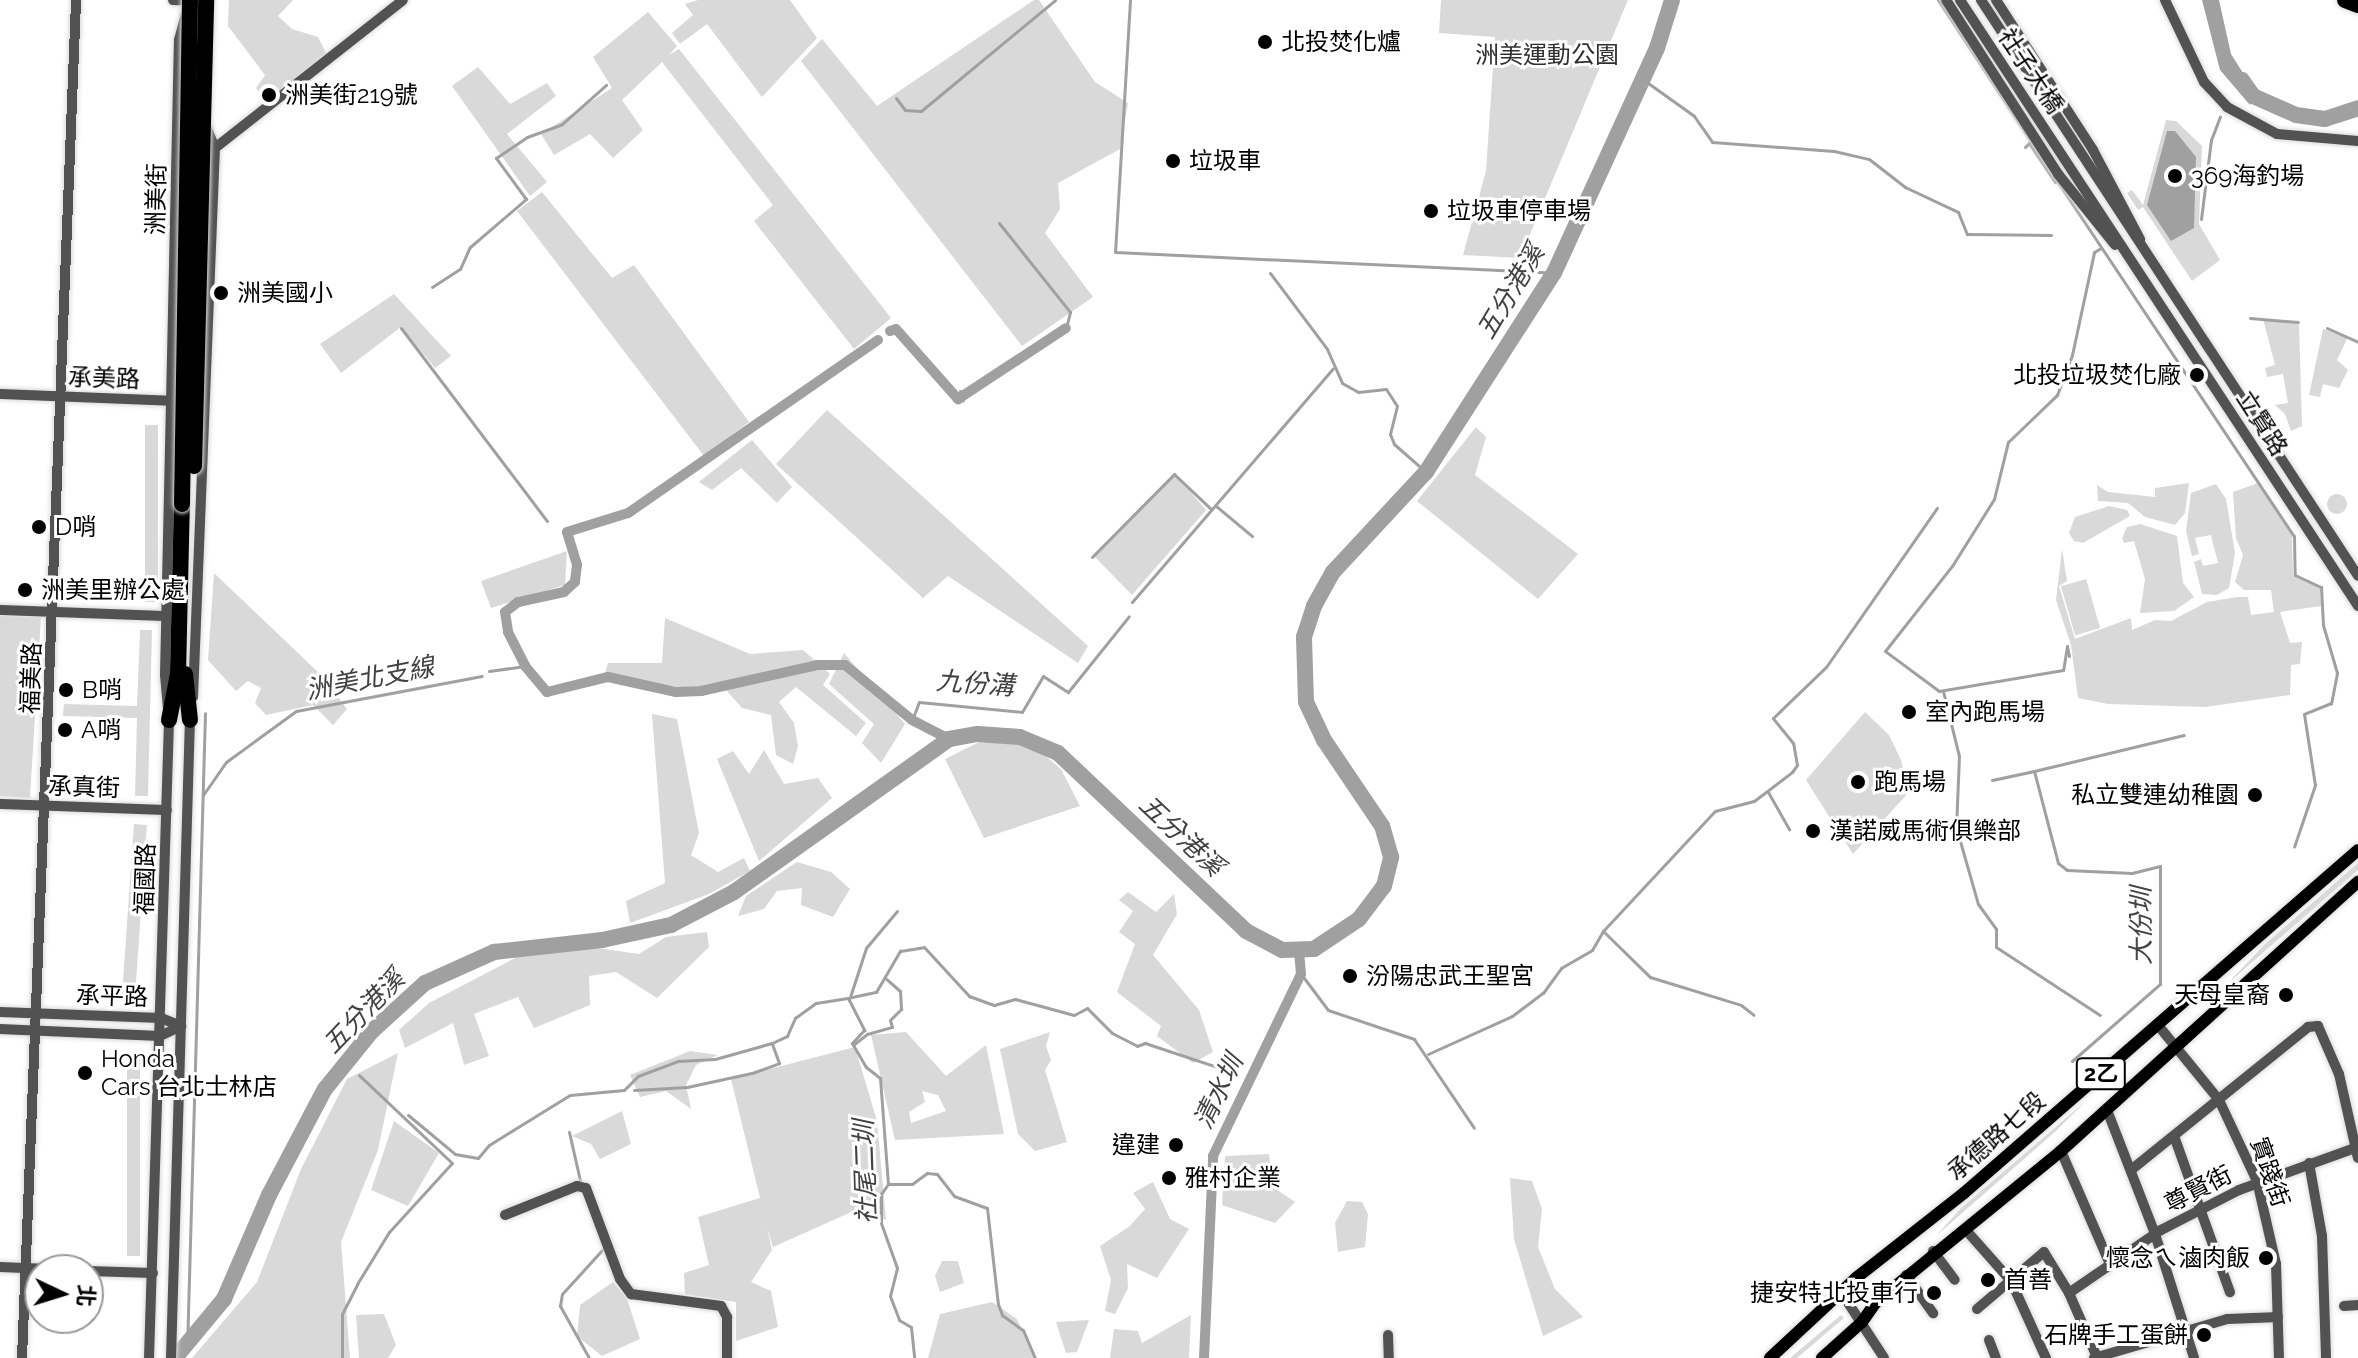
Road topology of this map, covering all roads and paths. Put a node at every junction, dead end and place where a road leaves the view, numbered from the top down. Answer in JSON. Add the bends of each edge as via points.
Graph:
{"nodes":[{"id":1,"x":76,"y":0,"type":"edge"},
{"id":2,"x":173,"y":0,"type":"edge"},
{"id":3,"x":201,"y":0,"type":"edge"},
{"id":4,"x":403,"y":0,"type":"edge"},
{"id":5,"x":1946,"y":0,"type":"edge"},
{"id":6,"x":1952,"y":0,"type":"edge"},
{"id":7,"x":1960,"y":0,"type":"edge"},
{"id":8,"x":1981,"y":0,"type":"edge"},
{"id":9,"x":1989,"y":0,"type":"edge"},
{"id":10,"x":1996,"y":0,"type":"edge"},
{"id":11,"x":2165,"y":0,"type":"edge"},
{"id":12,"x":2345,"y":0,"type":"edge"},
{"id":13,"x":2358,"y":5,"type":"edge"},
{"id":14,"x":2030,"y":108,"type":"junction"},
{"id":15,"x":2358,"y":141,"type":"edge"},
{"id":16,"x":215,"y":148,"type":"junction"},
{"id":17,"x":2085,"y":153,"type":"junction"},
{"id":18,"x":2071,"y":164,"type":"joint"},
{"id":19,"x":2147,"y":256,"type":"junction"},
{"id":20,"x":2134,"y":262,"type":"junction"},
{"id":21,"x":2205,"y":343,"type":"junction"},
{"id":22,"x":2192,"y":352,"type":"junction"},
{"id":23,"x":0,"y":394,"type":"edge"},
{"id":24,"x":61,"y":397,"type":"junction"},
{"id":25,"x":171,"y":401,"type":"junction"},
{"id":26,"x":207,"y":402,"type":"junction"},
{"id":27,"x":188,"y":504,"type":"junction"},
{"id":28,"x":2358,"y":576,"type":"edge"},
{"id":29,"x":2358,"y":606,"type":"edge"},
{"id":30,"x":0,"y":610,"type":"edge"},
{"id":31,"x":53,"y":612,"type":"junction"},
{"id":32,"x":166,"y":616,"type":"junction"},
{"id":33,"x":169,"y":720,"type":"junction"},
{"id":34,"x":190,"y":720,"type":"junction"},
{"id":35,"x":0,"y":804,"type":"edge"},
{"id":36,"x":45,"y":806,"type":"junction"},
{"id":37,"x":167,"y":810,"type":"junction"},
{"id":38,"x":2358,"y":850,"type":"edge"},
{"id":39,"x":2358,"y":882,"type":"edge"},
{"id":40,"x":0,"y":1012,"type":"edge"},
{"id":41,"x":36,"y":1014,"type":"junction"},
{"id":42,"x":161,"y":1018,"type":"junction"},
{"id":43,"x":2157,"y":1024,"type":"junction"},
{"id":44,"x":181,"y":1026,"type":"junction"},
{"id":45,"x":0,"y":1029,"type":"edge"},
{"id":46,"x":35,"y":1030,"type":"junction"},
{"id":47,"x":160,"y":1036,"type":"junction"},
{"id":48,"x":2178,"y":1047,"type":"junction"},
{"id":49,"x":2219,"y":1100,"type":"junction"},
{"id":50,"x":2107,"y":1110,"type":"junction"},
{"id":51,"x":2174,"y":1136,"type":"junction"},
{"id":52,"x":2358,"y":1147,"type":"edge"},
{"id":53,"x":2061,"y":1151,"type":"junction"},
{"id":54,"x":2358,"y":1158,"type":"edge"},
{"id":55,"x":2309,"y":1163,"type":"junction"},
{"id":56,"x":2131,"y":1170,"type":"junction"},
{"id":57,"x":2257,"y":1181,"type":"junction"},
{"id":58,"x":2200,"y":1210,"type":"junction"},
{"id":59,"x":505,"y":1215,"type":"dead end"},
{"id":60,"x":1965,"y":1229,"type":"junction"},
{"id":61,"x":2155,"y":1234,"type":"junction"},
{"id":62,"x":1933,"y":1251,"type":"junction"},
{"id":63,"x":27,"y":1254,"type":"edge"},
{"id":64,"x":2109,"y":1262,"type":"junction"},
{"id":65,"x":0,"y":1267,"type":"edge"},
{"id":66,"x":24,"y":1268,"type":"edge"},
{"id":67,"x":104,"y":1271,"type":"edge"},
{"id":68,"x":153,"y":1273,"type":"junction"},
{"id":69,"x":1906,"y":1275,"type":"junction"},
{"id":70,"x":1955,"y":1280,"type":"dead end"},
{"id":71,"x":2011,"y":1281,"type":"junction"},
{"id":72,"x":2230,"y":1292,"type":"dead end"},
{"id":73,"x":2069,"y":1293,"type":"junction"},
{"id":74,"x":1843,"y":1295,"type":"junction"},
{"id":75,"x":2358,"y":1305,"type":"edge"},
{"id":76,"x":2344,"y":1306,"type":"dead end"},
{"id":77,"x":1977,"y":1309,"type":"dead end"},
{"id":78,"x":24,"y":1313,"type":"edge"},
{"id":79,"x":1933,"y":1313,"type":"dead end"},
{"id":80,"x":2278,"y":1317,"type":"junction"},
{"id":81,"x":1862,"y":1322,"type":"junction"},
{"id":82,"x":2186,"y":1330,"type":"junction"},
{"id":83,"x":1388,"y":1335,"type":"dead end"},
{"id":84,"x":1989,"y":1340,"type":"dead end"},
{"id":85,"x":2096,"y":1357,"type":"edge"},
{"id":86,"x":22,"y":1358,"type":"edge"},
{"id":87,"x":149,"y":1358,"type":"edge"},
{"id":88,"x":171,"y":1358,"type":"edge"},
{"id":89,"x":727,"y":1358,"type":"edge"},
{"id":90,"x":1389,"y":1358,"type":"edge"},
{"id":91,"x":1770,"y":1358,"type":"edge"},
{"id":92,"x":1822,"y":1358,"type":"edge"},
{"id":93,"x":1884,"y":1358,"type":"edge"},
{"id":94,"x":1996,"y":1358,"type":"edge"},
{"id":95,"x":2046,"y":1358,"type":"edge"},
{"id":96,"x":2194,"y":1358,"type":"edge"},
{"id":97,"x":2279,"y":1358,"type":"edge"},
{"id":98,"x":2326,"y":1358,"type":"edge"}],
"edges":[{"from":1,"to":24,"type":"street","name":"福美路"},
{"from":2,"to":3,"type":"street"},
{"from":3,"to":16,"type":"street","via":[[197,82]]},
{"from":3,"to":25,"type":"street","name":"洲美街","via":[[179,40]]},
{"from":3,"to":27,"type":"highway","bridge":true},
{"from":4,"to":16,"type":"street"},
{"from":5,"to":20,"type":"street","name":"立賢路","via":[[2058,174]]},
{"from":6,"to":14,"type":"street"},
{"from":7,"to":14,"type":"street","name":"社子大橋"},
{"from":8,"to":17,"type":"street","name":"社子大橋"},
{"from":9,"to":17,"type":"street"},
{"from":10,"to":19,"type":"street","name":"立賢路","via":[[2093,150]]},
{"from":11,"to":15,"type":"street","via":[[2204,82],[2237,115],[2277,134]]},
{"from":12,"to":13,"type":"highway"},
{"from":14,"to":18,"type":"street","name":"社子大橋"},
{"from":16,"to":26,"type":"street"},
{"from":17,"to":19,"type":"street","name":"立賢路"},
{"from":18,"to":20,"type":"street","name":"立賢路"},
{"from":19,"to":21,"type":"street","name":"立賢路"},
{"from":20,"to":22,"type":"street","name":"立賢路"},
{"from":21,"to":22,"type":"street"},
{"from":21,"to":28,"type":"street","name":"立賢路"},
{"from":22,"to":29,"type":"street","name":"立賢路"},
{"from":23,"to":24,"type":"street","name":"承美路"},
{"from":24,"to":25,"type":"street","name":"承美路"},
{"from":24,"to":31,"type":"street","name":"福美路"},
{"from":25,"to":26,"type":"street","name":"承美路"},
{"from":25,"to":32,"type":"street","name":"福國路"},
{"from":26,"to":34,"type":"street","name":"福國路"},
{"from":27,"to":33,"type":"highway","via":[[178,674]]},
{"from":27,"to":34,"type":"highway","via":[[184,692]]},
{"from":30,"to":31,"type":"street"},
{"from":31,"to":32,"type":"street"},
{"from":31,"to":36,"type":"street","name":"福美路"},
{"from":32,"to":33,"type":"street","name":"福國路"},
{"from":33,"to":37,"type":"street","name":"福國路"},
{"from":34,"to":44,"type":"street","name":"福國路"},
{"from":35,"to":36,"type":"street","name":"承真街"},
{"from":36,"to":37,"type":"street","name":"承真街"},
{"from":36,"to":41,"type":"street","name":"福美路"},
{"from":37,"to":42,"type":"street","name":"福國路"},
{"from":38,"to":43,"type":"main road","name":"承德路七段","number":"2乙"},
{"from":39,"to":48,"type":"main road","number":"2乙"},
{"from":40,"to":41,"type":"street","name":"承平路"},
{"from":41,"to":42,"type":"street","name":"承平路"},
{"from":41,"to":46,"type":"street","name":"福美路"},
{"from":42,"to":44,"type":"street","name":"承平路"},
{"from":42,"to":47,"type":"street","name":"福國路"},
{"from":43,"to":48,"type":"street","name":"實踐街"},
{"from":43,"to":74,"type":"main road","name":"承德路七段","number":"2乙","via":[[1964,1193],[1856,1278]]},
{"from":44,"to":47,"type":"street","name":"承平路"},
{"from":44,"to":88,"type":"street","name":"福國路"},
{"from":45,"to":46,"type":"street","name":"承平路"},
{"from":46,"to":47,"type":"street","name":"承平路"},
{"from":46,"to":63,"type":"street","name":"福美路"},
{"from":47,"to":68,"type":"street","name":"福國路"},
{"from":48,"to":49,"type":"street","name":"實踐街"},
{"from":48,"to":50,"type":"main road","number":"2乙"},
{"from":49,"to":51,"type":"street"},
{"from":49,"to":52,"type":"street","via":[[2308,1027],[2318,1026],[2339,1074]]},
{"from":49,"to":57,"type":"street","name":"實踐街"},
{"from":50,"to":53,"type":"main road","number":"2乙"},
{"from":50,"to":56,"type":"street"},
{"from":51,"to":56,"type":"street"},
{"from":51,"to":58,"type":"street"},
{"from":52,"to":54,"type":"street"},
{"from":52,"to":55,"type":"street","name":"尊賢街"},
{"from":53,"to":60,"type":"main road","number":"2乙"},
{"from":53,"to":64,"type":"street"},
{"from":55,"to":57,"type":"street","name":"尊賢街"},
{"from":55,"to":98,"type":"street","via":[[2322,1236]]},
{"from":56,"to":61,"type":"street"},
{"from":57,"to":58,"type":"street","name":"尊賢街"},
{"from":57,"to":80,"type":"street","name":"實踐街","via":[[2276,1264]]},
{"from":58,"to":61,"type":"street","name":"尊賢街"},
{"from":58,"to":72,"type":"street"},
{"from":59,"to":89,"type":"street","via":[[577,1186],[586,1188],[620,1279],[631,1294],[721,1306],[727,1317]]},
{"from":60,"to":62,"type":"main road","number":"2乙"},
{"from":60,"to":71,"type":"street"},
{"from":61,"to":64,"type":"street","name":"尊賢街"},
{"from":61,"to":82,"type":"street"},
{"from":62,"to":69,"type":"main road","number":"2乙"},
{"from":62,"to":70,"type":"street"},
{"from":64,"to":73,"type":"street","name":"尊賢街"},
{"from":65,"to":66,"type":"street"},
{"from":67,"to":68,"type":"street"},
{"from":68,"to":87,"type":"street","name":"福國路"},
{"from":69,"to":79,"type":"street"},
{"from":69,"to":81,"type":"main road","number":"2乙"},
{"from":71,"to":73,"type":"street","via":[[2044,1252]]},
{"from":71,"to":77,"type":"street"},
{"from":71,"to":95,"type":"street"},
{"from":73,"to":85,"type":"street"},
{"from":74,"to":81,"type":"street"},
{"from":74,"to":91,"type":"main road","name":"承德路七段","number":"2乙"},
{"from":75,"to":76,"type":"street"},
{"from":78,"to":86,"type":"street","name":"福美路"},
{"from":80,"to":82,"type":"street","via":[[2227,1319]]},
{"from":80,"to":97,"type":"street","name":"實踐街"},
{"from":81,"to":92,"type":"main road","number":"2乙"},
{"from":81,"to":93,"type":"street"},
{"from":82,"to":85,"type":"street"},
{"from":82,"to":96,"type":"street"},
{"from":83,"to":90,"type":"street"},
{"from":84,"to":94,"type":"street"}]}
